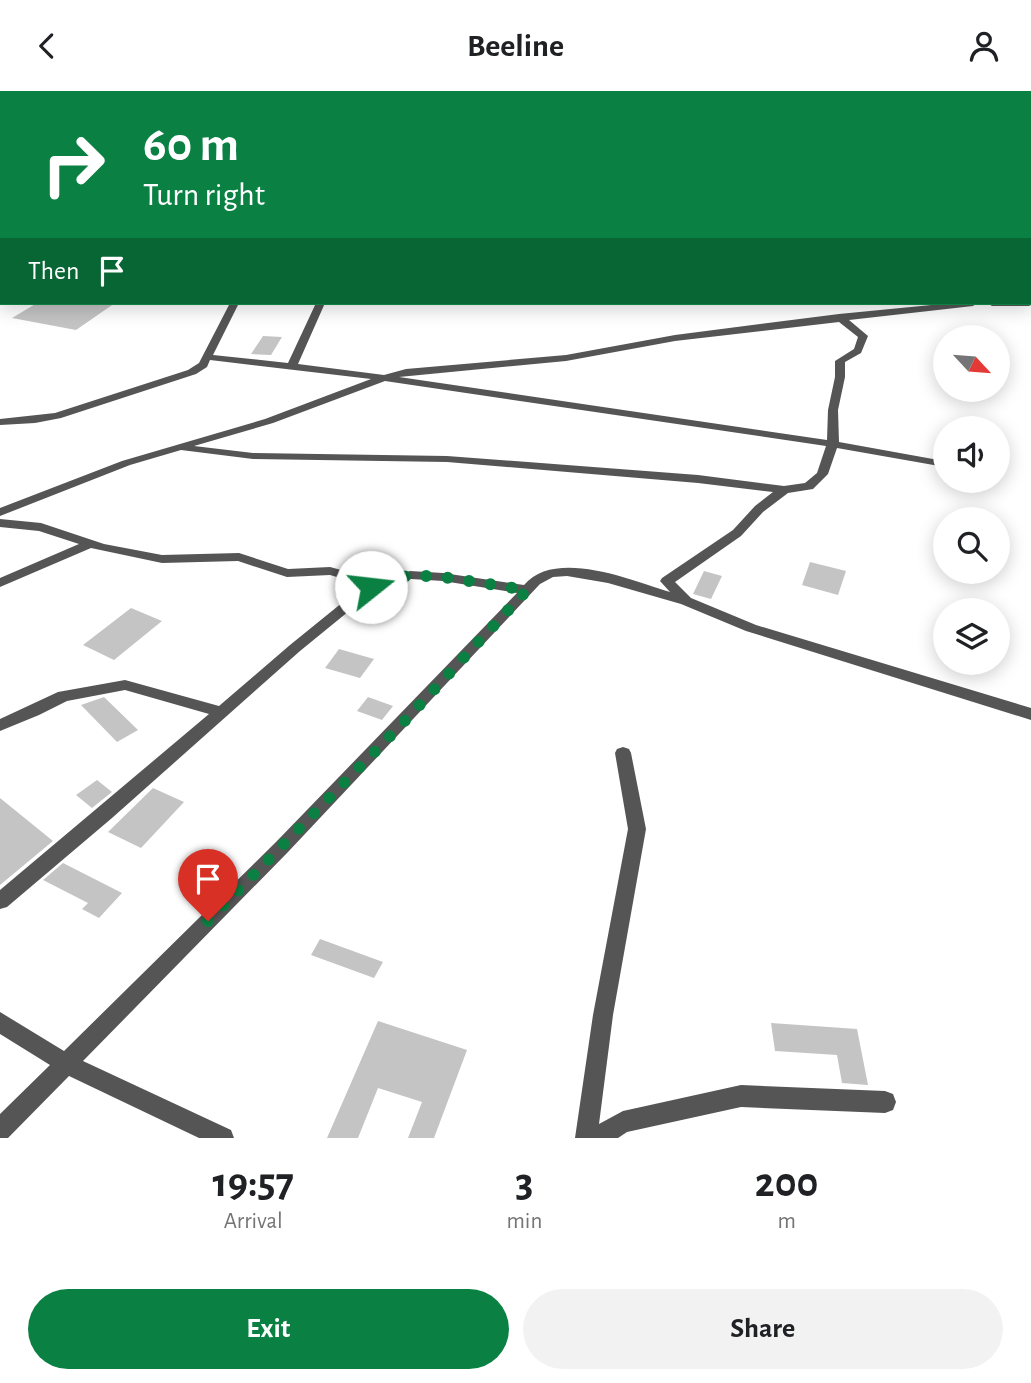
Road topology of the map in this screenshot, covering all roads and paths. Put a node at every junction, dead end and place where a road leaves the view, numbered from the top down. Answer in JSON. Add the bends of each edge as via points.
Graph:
{"nodes":[{"id":1,"x":233,"y":305,"type":"edge"},
{"id":2,"x":320,"y":305,"type":"edge"},
{"id":3,"x":954,"y":305,"type":"edge"},
{"id":4,"x":839,"y":317,"type":"junction"},
{"id":5,"x":207,"y":357,"type":"junction"},
{"id":6,"x":292,"y":366,"type":"junction"},
{"id":7,"x":383,"y":378,"type":"junction"},
{"id":8,"x":0,"y":422,"type":"edge"},
{"id":9,"x":833,"y":444,"type":"junction"},
{"id":10,"x":178,"y":448,"type":"junction"},
{"id":11,"x":933,"y":462,"type":"edge"},
{"id":12,"x":784,"y":490,"type":"junction"},
{"id":13,"x":0,"y":513,"type":"edge"},
{"id":14,"x":0,"y":523,"type":"edge"},
{"id":15,"x":90,"y":544,"type":"junction"},
{"id":16,"x":0,"y":583,"type":"edge"},
{"id":17,"x":373,"y":583,"type":"junction"},
{"id":18,"x":527,"y":590,"type":"junction"},
{"id":19,"x":686,"y":601,"type":"junction"},
{"id":20,"x":222,"y":712,"type":"junction"},
{"id":21,"x":1031,"y":714,"type":"edge"},
{"id":22,"x":0,"y":725,"type":"edge"},
{"id":23,"x":623,"y":753,"type":"dead end"},
{"id":24,"x":0,"y":901,"type":"edge"},
{"id":25,"x":0,"y":1022,"type":"edge"},
{"id":26,"x":65,"y":1063,"type":"junction"},
{"id":27,"x":885,"y":1102,"type":"dead end"},
{"id":28,"x":0,"y":1130,"type":"edge"},
{"id":29,"x":223,"y":1138,"type":"edge"},
{"id":30,"x":586,"y":1138,"type":"edge"},
{"id":31,"x":597,"y":1138,"type":"edge"}],
"edges":[{"from":1,"to":5,"type":"street"},
{"from":2,"to":6,"type":"street"},
{"from":3,"to":4,"type":"street"},
{"from":4,"to":7,"type":"street","via":[[675,338],[566,358]]},
{"from":4,"to":9,"type":"street","via":[[863,336],[858,351],[839,361]]},
{"from":5,"to":6,"type":"street"},
{"from":5,"to":8,"type":"street","via":[[192,372],[57,416]]},
{"from":6,"to":7,"type":"street"},
{"from":7,"to":9,"type":"street"},
{"from":7,"to":10,"type":"street","via":[[269,421]]},
{"from":9,"to":11,"type":"street"},
{"from":9,"to":12,"type":"street","via":[[822,474],[809,486]]},
{"from":10,"to":12,"type":"street","via":[[253,456],[447,459]]},
{"from":10,"to":13,"type":"street","via":[[126,463]]},
{"from":12,"to":19,"type":"street","via":[[737,533],[667,581]]},
{"from":14,"to":15,"type":"street","via":[[41,527]]},
{"from":15,"to":16,"type":"street"},
{"from":15,"to":17,"type":"street","via":[[162,559],[239,557],[286,573],[330,571]]},
{"from":17,"to":18,"type":"street","via":[[410,575]]},
{"from":17,"to":20,"type":"street"},
{"from":18,"to":19,"type":"street","via":[[538,577],[573,571]]},
{"from":18,"to":26,"type":"street","via":[[290,839]]},
{"from":19,"to":21,"type":"street","via":[[776,636]]},
{"from":20,"to":22,"type":"street","via":[[125,685],[63,696]]},
{"from":20,"to":24,"type":"street"},
{"from":23,"to":30,"type":"street","via":[[637,829]]},
{"from":25,"to":26,"type":"street"},
{"from":26,"to":28,"type":"street"},
{"from":26,"to":29,"type":"street"},
{"from":27,"to":31,"type":"street","via":[[741,1096],[623,1122]]}]}
